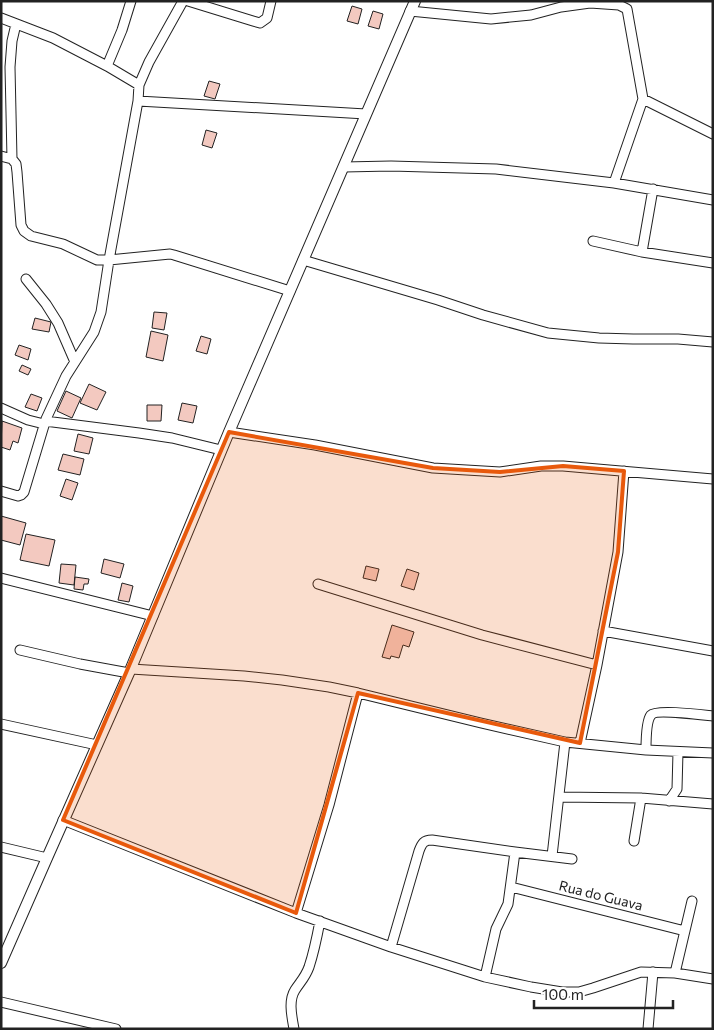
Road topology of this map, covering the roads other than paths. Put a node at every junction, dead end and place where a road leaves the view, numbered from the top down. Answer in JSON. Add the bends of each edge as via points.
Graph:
{"nodes":[{"id":1,"x":131,"y":1,"type":"edge"},
{"id":2,"x":183,"y":1,"type":"edge"},
{"id":3,"x":188,"y":1,"type":"edge"},
{"id":4,"x":271,"y":1,"type":"edge"},
{"id":5,"x":412,"y":6,"type":"edge"},
{"id":6,"x":1,"y":18,"type":"edge"},
{"id":7,"x":16,"y":24,"type":"junction"},
{"id":8,"x":107,"y":66,"type":"junction"},
{"id":9,"x":139,"y":85,"type":"junction"},
{"id":10,"x":643,"y":98,"type":"junction"},
{"id":11,"x":138,"y":101,"type":"junction"},
{"id":12,"x":366,"y":114,"type":"junction"},
{"id":13,"x":713,"y":134,"type":"edge"},
{"id":14,"x":1,"y":156,"type":"edge"},
{"id":15,"x":12,"y":159,"type":"junction"},
{"id":16,"x":344,"y":166,"type":"junction"},
{"id":17,"x":614,"y":183,"type":"junction"},
{"id":18,"x":653,"y":189,"type":"junction"},
{"id":19,"x":713,"y":200,"type":"edge"},
{"id":20,"x":593,"y":241,"type":"dead end"},
{"id":21,"x":642,"y":252,"type":"junction"},
{"id":22,"x":109,"y":260,"type":"junction"},
{"id":23,"x":303,"y":260,"type":"junction"},
{"id":24,"x":713,"y":263,"type":"edge"},
{"id":25,"x":26,"y":279,"type":"dead end"},
{"id":26,"x":290,"y":291,"type":"junction"},
{"id":27,"x":713,"y":342,"type":"edge"},
{"id":28,"x":75,"y":362,"type":"junction"},
{"id":29,"x":1,"y":408,"type":"edge"},
{"id":30,"x":45,"y":423,"type":"junction"},
{"id":31,"x":229,"y":432,"type":"junction"},
{"id":32,"x":222,"y":450,"type":"junction"},
{"id":33,"x":624,"y":471,"type":"junction"},
{"id":34,"x":713,"y":479,"type":"edge"},
{"id":35,"x":1,"y":491,"type":"edge"},
{"id":36,"x":1,"y":578,"type":"edge"},
{"id":37,"x":318,"y":584,"type":"dead end"},
{"id":38,"x":153,"y":616,"type":"junction"},
{"id":39,"x":603,"y":632,"type":"junction"},
{"id":40,"x":20,"y":650,"type":"dead end"},
{"id":41,"x":713,"y":651,"type":"edge"},
{"id":42,"x":597,"y":665,"type":"junction"},
{"id":43,"x":130,"y":671,"type":"junction"},
{"id":44,"x":358,"y":693,"type":"junction"},
{"id":45,"x":713,"y":716,"type":"edge"},
{"id":46,"x":1,"y":724,"type":"edge"},
{"id":47,"x":565,"y":742,"type":"junction"},
{"id":48,"x":580,"y":743,"type":"junction"},
{"id":49,"x":97,"y":745,"type":"junction"},
{"id":50,"x":646,"y":750,"type":"junction"},
{"id":51,"x":678,"y":752,"type":"junction"},
{"id":52,"x":713,"y":753,"type":"edge"},
{"id":53,"x":677,"y":789,"type":"junction"},
{"id":54,"x":559,"y":797,"type":"junction"},
{"id":55,"x":641,"y":798,"type":"junction"},
{"id":56,"x":669,"y":800,"type":"junction"},
{"id":57,"x":688,"y":802,"type":"junction"},
{"id":58,"x":713,"y":804,"type":"edge"},
{"id":59,"x":64,"y":820,"type":"junction"},
{"id":60,"x":634,"y":841,"type":"dead end"},
{"id":61,"x":1,"y":847,"type":"edge"},
{"id":62,"x":515,"y":852,"type":"junction"},
{"id":63,"x":552,"y":856,"type":"junction"},
{"id":64,"x":46,"y":858,"type":"junction"},
{"id":65,"x":572,"y":858,"type":"dead end"},
{"id":66,"x":511,"y":887,"type":"junction"},
{"id":67,"x":692,"y":901,"type":"dead end"},
{"id":68,"x":296,"y":913,"type":"junction"},
{"id":69,"x":320,"y":922,"type":"junction"},
{"id":70,"x":685,"y":931,"type":"junction"},
{"id":71,"x":391,"y":947,"type":"junction"},
{"id":72,"x":1,"y":963,"type":"edge"},
{"id":73,"x":653,"y":972,"type":"junction"},
{"id":74,"x":675,"y":973,"type":"junction"},
{"id":75,"x":485,"y":977,"type":"junction"},
{"id":76,"x":713,"y":980,"type":"edge"},
{"id":77,"x":1,"y":1002,"type":"edge"},
{"id":78,"x":116,"y":1029,"type":"edge"},
{"id":79,"x":294,"y":1029,"type":"edge"},
{"id":80,"x":648,"y":1029,"type":"edge"}],
"edges":[{"from":1,"to":8,"type":"street"},
{"from":2,"to":9,"type":"street"},
{"from":3,"to":4,"type":"street","via":[[253,22],[267,18]]},
{"from":5,"to":10,"type":"street","via":[[490,19],[531,15],[561,6],[619,5],[627,9]]},
{"from":5,"to":12,"type":"street"},
{"from":6,"to":7,"type":"street"},
{"from":7,"to":8,"type":"street","via":[[53,38]]},
{"from":7,"to":15,"type":"street","via":[[10,67]]},
{"from":8,"to":9,"type":"street"},
{"from":9,"to":11,"type":"street"},
{"from":10,"to":13,"type":"street"},
{"from":10,"to":17,"type":"street"},
{"from":11,"to":12,"type":"street"},
{"from":11,"to":22,"type":"street"},
{"from":12,"to":16,"type":"street"},
{"from":14,"to":15,"type":"street"},
{"from":15,"to":22,"type":"street","via":[[16,164],[24,230],[31,236],[63,244],[96,260]]},
{"from":16,"to":17,"type":"street","via":[[496,169]]},
{"from":16,"to":23,"type":"street"},
{"from":17,"to":18,"type":"street"},
{"from":18,"to":19,"type":"street"},
{"from":18,"to":21,"type":"street"},
{"from":20,"to":21,"type":"street"},
{"from":21,"to":24,"type":"street"},
{"from":22,"to":26,"type":"street","via":[[170,254]]},
{"from":22,"to":28,"type":"street","via":[[101,312],[94,332]]},
{"from":23,"to":26,"type":"street"},
{"from":23,"to":27,"type":"street","via":[[548,333]]},
{"from":25,"to":28,"type":"street","via":[[58,323]]},
{"from":26,"to":31,"type":"street"},
{"from":28,"to":30,"type":"street"},
{"from":29,"to":30,"type":"street","via":[[28,420]]},
{"from":30,"to":32,"type":"street","via":[[172,438]]},
{"from":30,"to":35,"type":"street","via":[[24,492],[18,496]]},
{"from":31,"to":32,"type":"street"},
{"from":31,"to":33,"type":"street","via":[[315,444],[433,468],[500,472],[563,466]]},
{"from":32,"to":38,"type":"street"},
{"from":33,"to":34,"type":"street"},
{"from":33,"to":39,"type":"street","via":[[618,552]]},
{"from":36,"to":38,"type":"street"},
{"from":37,"to":42,"type":"street","via":[[482,635]]},
{"from":38,"to":43,"type":"street"},
{"from":39,"to":41,"type":"street"},
{"from":39,"to":42,"type":"street"},
{"from":40,"to":43,"type":"street","via":[[80,664]]},
{"from":42,"to":48,"type":"street"},
{"from":43,"to":44,"type":"street","via":[[244,676]]},
{"from":43,"to":49,"type":"street"},
{"from":44,"to":47,"type":"street"},
{"from":44,"to":68,"type":"street"},
{"from":45,"to":50,"type":"street","via":[[655,713],[648,721]]},
{"from":46,"to":49,"type":"street"},
{"from":47,"to":48,"type":"street"},
{"from":47,"to":54,"type":"street"},
{"from":48,"to":50,"type":"street"},
{"from":49,"to":59,"type":"street"},
{"from":50,"to":51,"type":"street"},
{"from":51,"to":52,"type":"street"},
{"from":51,"to":53,"type":"street"},
{"from":53,"to":56,"type":"street"},
{"from":53,"to":57,"type":"street"},
{"from":54,"to":55,"type":"street"},
{"from":54,"to":63,"type":"street"},
{"from":55,"to":56,"type":"street"},
{"from":55,"to":60,"type":"street"},
{"from":56,"to":57,"type":"street"},
{"from":57,"to":58,"type":"street"},
{"from":59,"to":64,"type":"street"},
{"from":59,"to":68,"type":"street"},
{"from":61,"to":64,"type":"street"},
{"from":62,"to":63,"type":"street"},
{"from":62,"to":66,"type":"street"},
{"from":62,"to":71,"type":"street","via":[[432,840],[423,842]]},
{"from":63,"to":65,"type":"street"},
{"from":64,"to":72,"type":"street"},
{"from":66,"to":70,"type":"street","name":"Rua do Guava"},
{"from":66,"to":75,"type":"street","via":[[508,904],[496,929]]},
{"from":67,"to":70,"type":"street"},
{"from":68,"to":69,"type":"street"},
{"from":69,"to":71,"type":"street"},
{"from":69,"to":79,"type":"street","via":[[309,966],[292,998]]},
{"from":70,"to":74,"type":"street"},
{"from":71,"to":75,"type":"street"},
{"from":73,"to":74,"type":"street"},
{"from":73,"to":75,"type":"street","via":[[641,972],[578,992],[562,992]]},
{"from":73,"to":80,"type":"street"},
{"from":74,"to":76,"type":"street"},
{"from":77,"to":78,"type":"street"}]}
